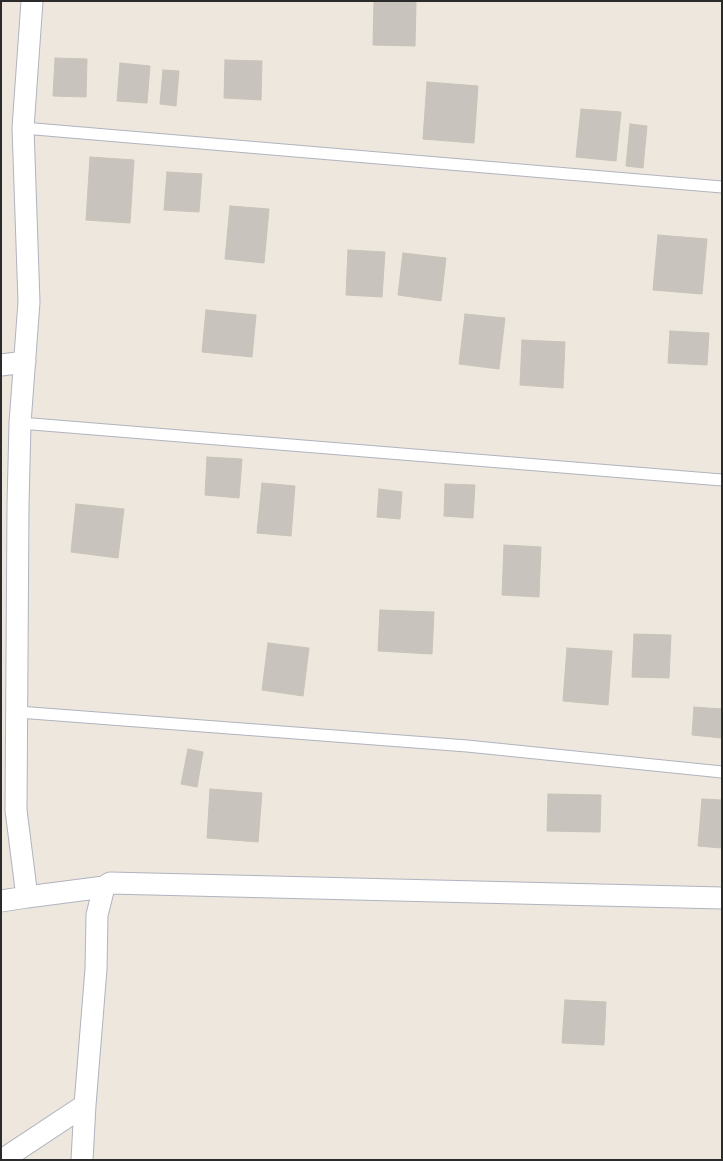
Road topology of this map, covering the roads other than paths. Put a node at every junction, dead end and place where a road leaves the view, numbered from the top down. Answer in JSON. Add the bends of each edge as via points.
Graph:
{"nodes":[{"id":1,"x":32,"y":1,"type":"edge"},
{"id":2,"x":23,"y":128,"type":"junction"},
{"id":3,"x":722,"y":187,"type":"edge"},
{"id":4,"x":25,"y":362,"type":"junction"},
{"id":5,"x":1,"y":365,"type":"edge"},
{"id":6,"x":20,"y":423,"type":"junction"},
{"id":7,"x":722,"y":480,"type":"edge"},
{"id":8,"x":9,"y":660,"type":"edge"},
{"id":9,"x":18,"y":712,"type":"junction"},
{"id":10,"x":722,"y":772,"type":"edge"},
{"id":11,"x":104,"y":887,"type":"junction"},
{"id":12,"x":27,"y":897,"type":"junction"},
{"id":13,"x":722,"y":898,"type":"edge"},
{"id":14,"x":1,"y":901,"type":"edge"},
{"id":15,"x":85,"y":1104,"type":"junction"},
{"id":16,"x":2,"y":1160,"type":"edge"},
{"id":17,"x":82,"y":1160,"type":"edge"}],
"edges":[{"from":1,"to":2,"type":"street"},
{"from":2,"to":3,"type":"lane"},
{"from":2,"to":4,"type":"street","via":[[29,302]]},
{"from":4,"to":5,"type":"street"},
{"from":4,"to":6,"type":"street"},
{"from":6,"to":7,"type":"lane"},
{"from":6,"to":8,"type":"street"},
{"from":8,"to":9,"type":"street"},
{"from":9,"to":10,"type":"lane","via":[[467,746]]},
{"from":9,"to":12,"type":"street","via":[[16,810]]},
{"from":11,"to":12,"type":"street"},
{"from":11,"to":13,"type":"street","via":[[110,883]]},
{"from":11,"to":15,"type":"street","via":[[97,915],[96,970]]},
{"from":12,"to":14,"type":"street"},
{"from":15,"to":16,"type":"street"},
{"from":15,"to":17,"type":"street"}]}
